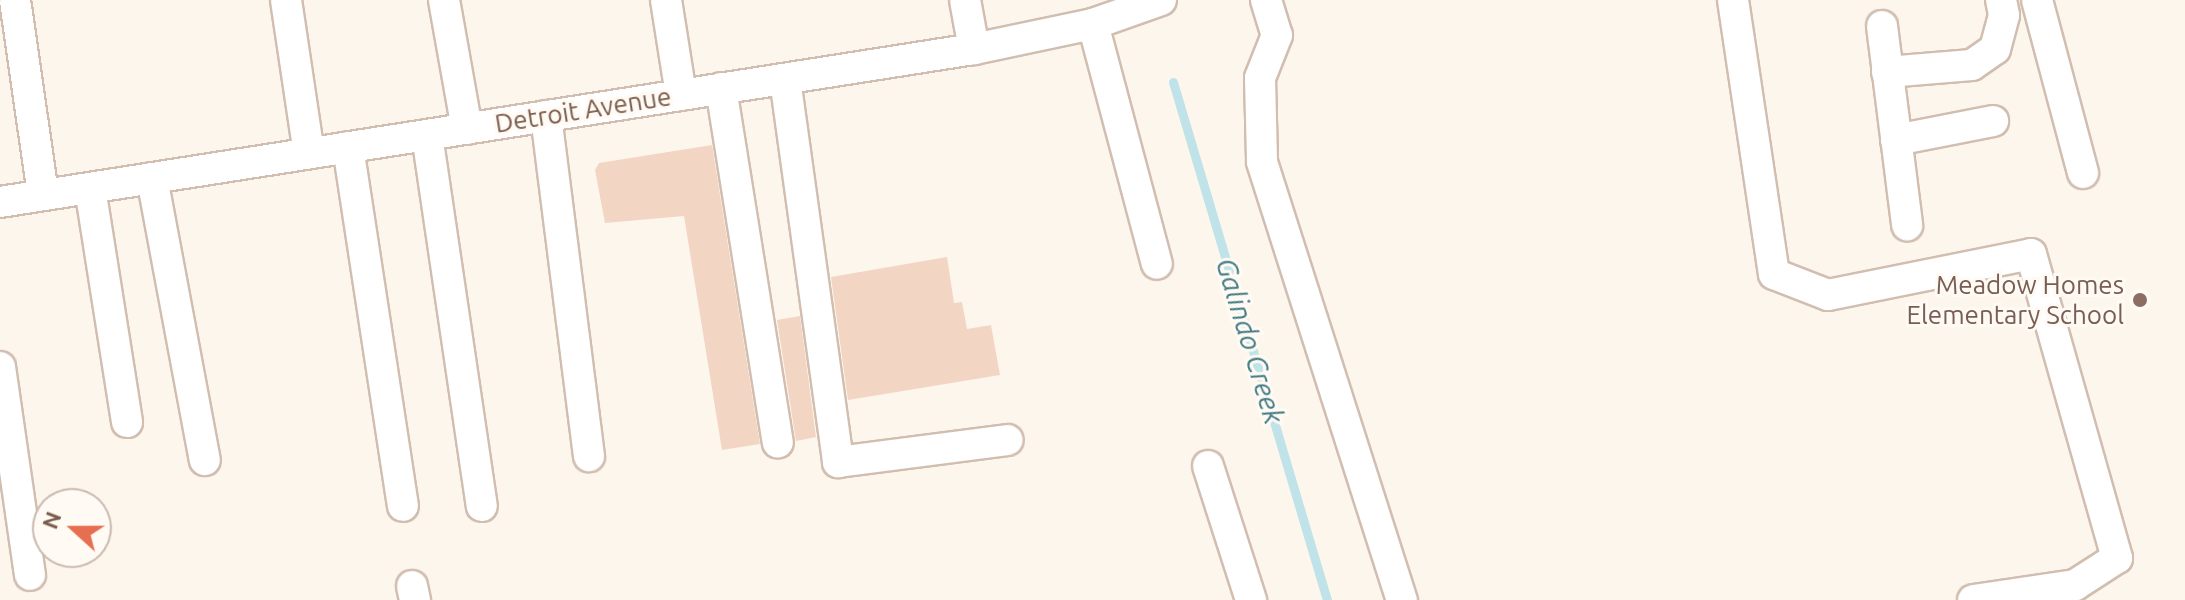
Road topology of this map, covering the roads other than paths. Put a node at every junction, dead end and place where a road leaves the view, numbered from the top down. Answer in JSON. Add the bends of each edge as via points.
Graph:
{"nodes":[{"id":1,"x":15,"y":0,"type":"edge"},
{"id":2,"x":286,"y":0,"type":"edge"},
{"id":3,"x":444,"y":0,"type":"edge"},
{"id":4,"x":666,"y":0,"type":"edge"},
{"id":5,"x":965,"y":0,"type":"edge"},
{"id":6,"x":1161,"y":0,"type":"edge"},
{"id":7,"x":1266,"y":0,"type":"edge"},
{"id":8,"x":1733,"y":0,"type":"edge"},
{"id":9,"x":2001,"y":0,"type":"edge"},
{"id":10,"x":2037,"y":0,"type":"edge"},
{"id":11,"x":1093,"y":24,"type":"junction"},
{"id":12,"x":1882,"y":26,"type":"dead end"},
{"id":13,"x":974,"y":49,"type":"junction"},
{"id":14,"x":1887,"y":72,"type":"junction"},
{"id":15,"x":785,"y":79,"type":"junction"},
{"id":16,"x":721,"y":88,"type":"junction"},
{"id":17,"x":681,"y":95,"type":"junction"},
{"id":18,"x":546,"y":116,"type":"junction"},
{"id":19,"x":1993,"y":121,"type":"dead end"},
{"id":20,"x":467,"y":129,"type":"junction"},
{"id":21,"x":427,"y":135,"type":"junction"},
{"id":22,"x":1896,"y":140,"type":"junction"},
{"id":23,"x":348,"y":147,"type":"junction"},
{"id":24,"x":309,"y":153,"type":"junction"},
{"id":25,"x":2083,"y":173,"type":"dead end"},
{"id":26,"x":152,"y":178,"type":"junction"},
{"id":27,"x":90,"y":188,"type":"junction"},
{"id":28,"x":43,"y":195,"type":"junction"},
{"id":29,"x":0,"y":202,"type":"edge"},
{"id":30,"x":1907,"y":225,"type":"dead end"},
{"id":31,"x":1157,"y":264,"type":"dead end"},
{"id":32,"x":0,"y":367,"type":"edge"},
{"id":33,"x":127,"y":422,"type":"dead end"},
{"id":34,"x":1008,"y":440,"type":"dead end"},
{"id":35,"x":778,"y":442,"type":"dead end"},
{"id":36,"x":589,"y":456,"type":"dead end"},
{"id":37,"x":205,"y":460,"type":"dead end"},
{"id":38,"x":1208,"y":466,"type":"dead end"},
{"id":39,"x":403,"y":506,"type":"dead end"},
{"id":40,"x":482,"y":506,"type":"dead end"},
{"id":41,"x":30,"y":575,"type":"dead end"},
{"id":42,"x":1251,"y":600,"type":"edge"},
{"id":43,"x":1402,"y":600,"type":"edge"},
{"id":44,"x":1973,"y":600,"type":"edge"}],
"edges":[{"from":1,"to":28,"type":"street"},
{"from":2,"to":24,"type":"street"},
{"from":3,"to":20,"type":"street"},
{"from":4,"to":17,"type":"street"},
{"from":5,"to":13,"type":"street"},
{"from":6,"to":11,"type":"street","name":"Detroit Avenue"},
{"from":7,"to":43,"type":"street","via":[[1277,35],[1260,78],[1262,162]]},
{"from":8,"to":44,"type":"street","via":[[1774,274],[1828,295],[2031,254],[2117,558],[2075,585]]},
{"from":9,"to":14,"type":"street","via":[[2004,15],[1995,49],[1972,65]]},
{"from":10,"to":25,"type":"street"},
{"from":11,"to":13,"type":"street","name":"Detroit Avenue"},
{"from":11,"to":31,"type":"street"},
{"from":12,"to":14,"type":"street"},
{"from":13,"to":15,"type":"street","name":"Detroit Avenue"},
{"from":14,"to":22,"type":"street"},
{"from":15,"to":16,"type":"street","name":"Detroit Avenue"},
{"from":15,"to":34,"type":"street","via":[[838,462]]},
{"from":16,"to":17,"type":"street","name":"Detroit Avenue"},
{"from":16,"to":35,"type":"street"},
{"from":17,"to":18,"type":"street","name":"Detroit Avenue"},
{"from":18,"to":20,"type":"street","name":"Detroit Avenue"},
{"from":18,"to":36,"type":"street"},
{"from":19,"to":22,"type":"street"},
{"from":20,"to":21,"type":"street","name":"Detroit Avenue"},
{"from":21,"to":23,"type":"street","name":"Detroit Avenue"},
{"from":21,"to":40,"type":"street"},
{"from":22,"to":30,"type":"street"},
{"from":23,"to":24,"type":"street","name":"Detroit Avenue"},
{"from":23,"to":39,"type":"street"},
{"from":24,"to":26,"type":"street","name":"Detroit Avenue"},
{"from":26,"to":27,"type":"street","name":"Detroit Avenue"},
{"from":26,"to":37,"type":"street"},
{"from":27,"to":28,"type":"street","name":"Detroit Avenue"},
{"from":27,"to":33,"type":"street"},
{"from":28,"to":29,"type":"street","name":"Detroit Avenue"},
{"from":32,"to":41,"type":"street"},
{"from":38,"to":42,"type":"street"}]}
